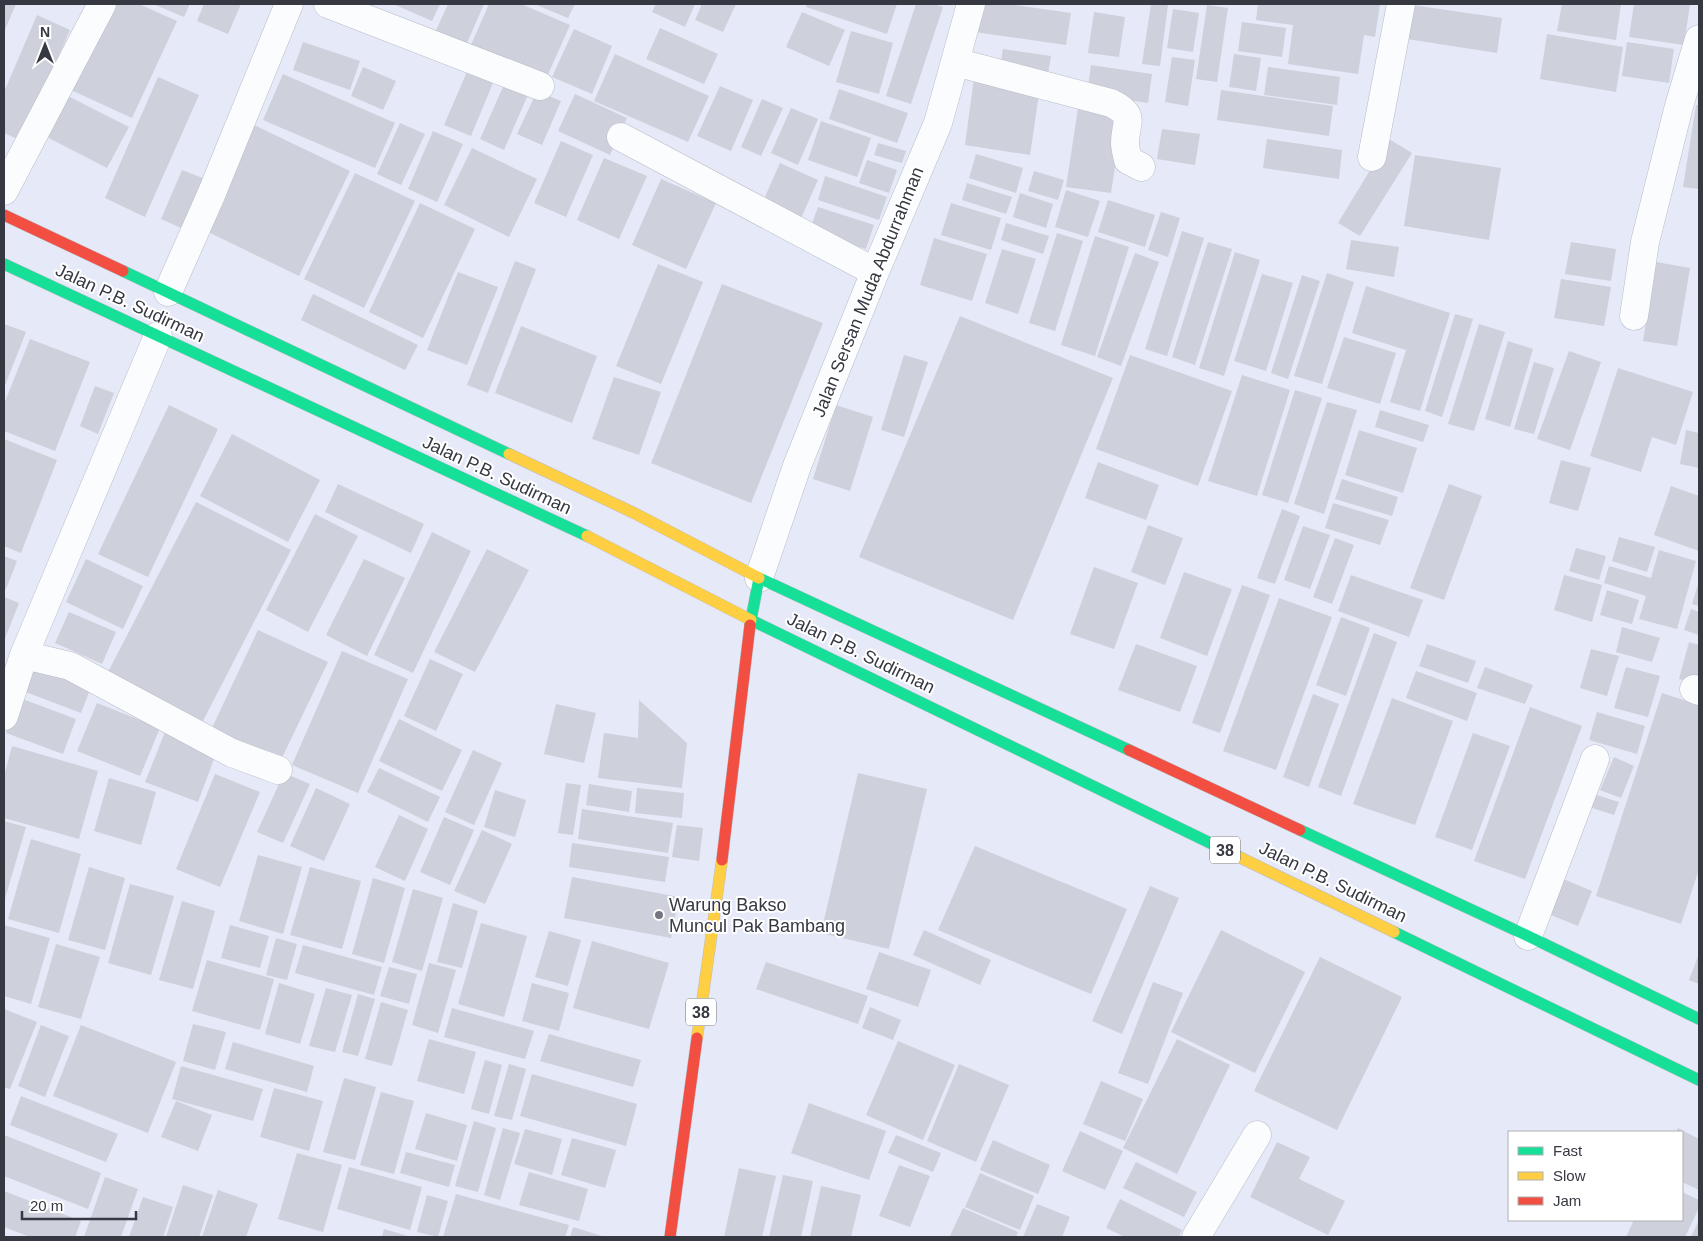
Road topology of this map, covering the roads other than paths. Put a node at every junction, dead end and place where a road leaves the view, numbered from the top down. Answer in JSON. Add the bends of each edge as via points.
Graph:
{"nodes":[{"id":1,"x":102,"y":4,"type":"edge"},
{"id":2,"x":289,"y":4,"type":"edge"},
{"id":3,"x":328,"y":4,"type":"edge"},
{"id":4,"x":971,"y":4,"type":"edge"},
{"id":5,"x":1401,"y":4,"type":"edge"},
{"id":6,"x":1699,"y":39,"type":"edge"},
{"id":7,"x":955,"y":62,"type":"junction"},
{"id":8,"x":540,"y":86,"type":"dead end"},
{"id":9,"x":620,"y":137,"type":"dead end"},
{"id":10,"x":1372,"y":157,"type":"dead end"},
{"id":11,"x":1141,"y":167,"type":"dead end"},
{"id":12,"x":4,"y":191,"type":"edge"},
{"id":13,"x":4,"y":215,"type":"edge"},
{"id":14,"x":4,"y":264,"type":"edge"},
{"id":15,"x":875,"y":272,"type":"junction"},
{"id":16,"x":168,"y":292,"type":"junction"},
{"id":17,"x":1634,"y":316,"type":"dead end"},
{"id":18,"x":158,"y":336,"type":"junction"},
{"id":19,"x":759,"y":578,"type":"junction"},
{"id":20,"x":751,"y":620,"type":"junction"},
{"id":21,"x":24,"y":655,"type":"junction"},
{"id":22,"x":4,"y":716,"type":"edge"},
{"id":23,"x":1595,"y":759,"type":"dead end"},
{"id":24,"x":278,"y":770,"type":"dead end"},
{"id":25,"x":1528,"y":936,"type":"junction"},
{"id":26,"x":1699,"y":1019,"type":"edge"},
{"id":27,"x":1699,"y":1080,"type":"edge"},
{"id":28,"x":1257,"y":1135,"type":"dead end"},
{"id":29,"x":670,"y":1237,"type":"edge"},
{"id":30,"x":1196,"y":1237,"type":"edge"}],
"edges":[{"from":1,"to":12,"type":"street"},
{"from":2,"to":16,"type":"street"},
{"from":3,"to":8,"type":"street"},
{"from":4,"to":7,"type":"street","name":"Jalan Sersan Muda Abdurrahman"},
{"from":5,"to":10,"type":"street"},
{"from":6,"to":17,"type":"street","via":[[1645,242]]},
{"from":7,"to":11,"type":"street","via":[[1111,103],[1122,109],[1128,119],[1125,143],[1128,160]]},
{"from":7,"to":15,"type":"street","name":"Jalan Sersan Muda Abdurrahman","via":[[938,122]]},
{"from":9,"to":15,"type":"street"},
{"from":13,"to":16,"type":"main road","name":"Jalan P.B. Sudirman"},
{"from":14,"to":18,"type":"main road","name":"Jalan P.B. Sudirman"},
{"from":15,"to":19,"type":"street","name":"Jalan Sersan Muda Abdurrahman","via":[[797,466]]},
{"from":16,"to":19,"type":"main road","name":"Jalan P.B. Sudirman","via":[[634,513]]},
{"from":18,"to":20,"type":"main road","name":"Jalan P.B. Sudirman","via":[[617,550]]},
{"from":18,"to":21,"type":"street"},
{"from":19,"to":20,"type":"main road","number":"38"},
{"from":19,"to":25,"type":"main road","name":"Jalan P.B. Sudirman"},
{"from":20,"to":27,"type":"main road","name":"Jalan P.B. Sudirman","number":"38"},
{"from":20,"to":29,"type":"main road","number":"38","via":[[732,787]]},
{"from":21,"to":22,"type":"street"},
{"from":21,"to":24,"type":"street","via":[[70,666],[232,753]]},
{"from":23,"to":25,"type":"street"},
{"from":25,"to":26,"type":"main road","name":"Jalan P.B. Sudirman"},
{"from":28,"to":30,"type":"street"}]}
